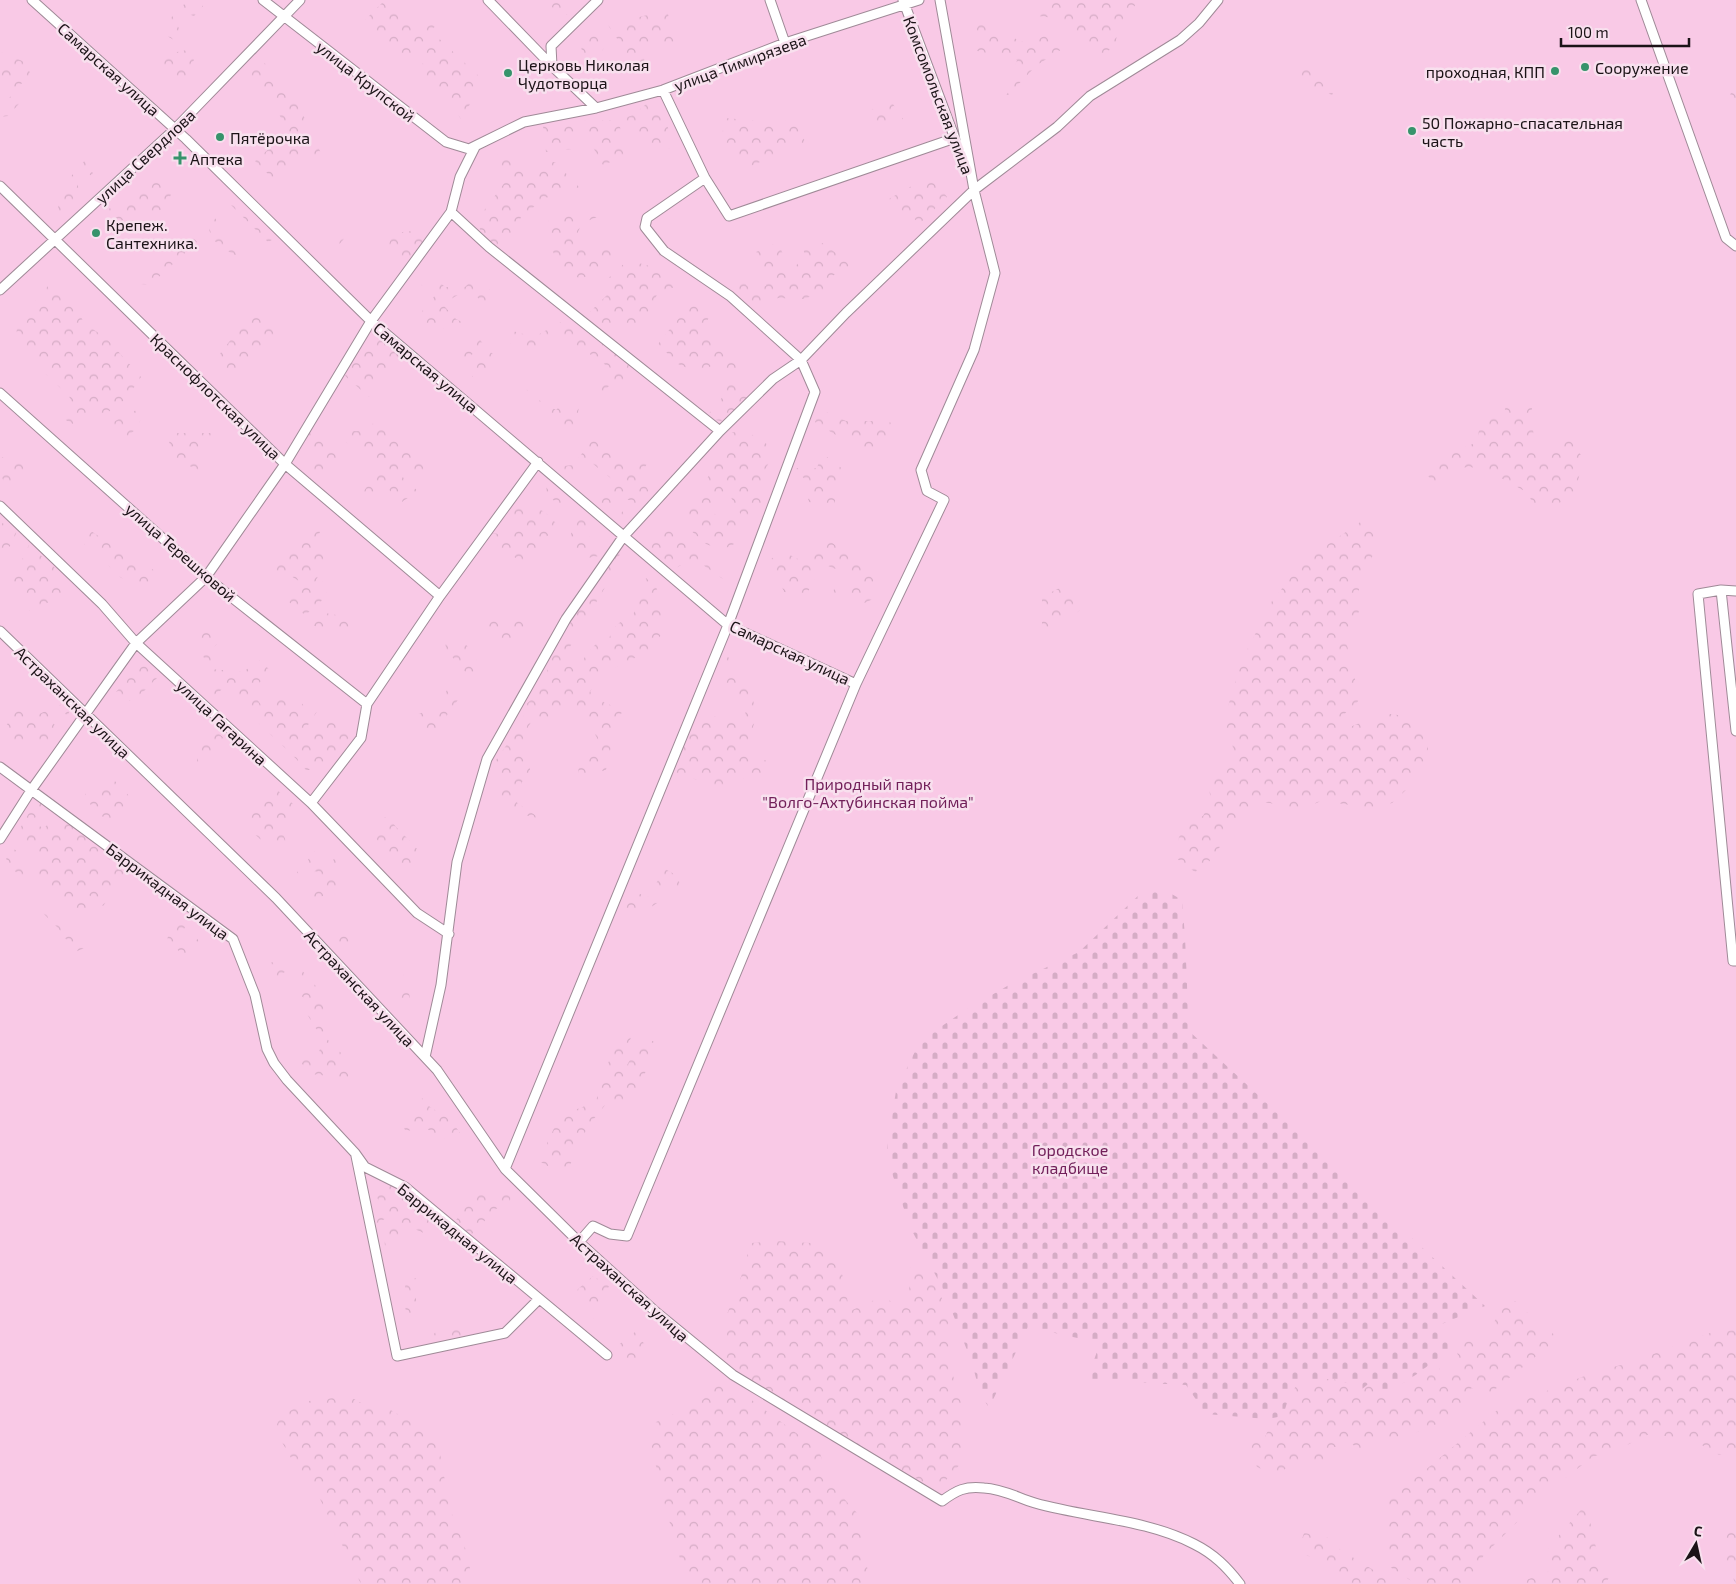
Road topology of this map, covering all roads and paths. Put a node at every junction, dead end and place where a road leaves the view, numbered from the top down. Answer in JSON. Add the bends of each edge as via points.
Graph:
{"nodes":[{"id":1,"x":32,"y":0,"type":"edge"},
{"id":2,"x":264,"y":0,"type":"edge"},
{"id":3,"x":300,"y":0,"type":"edge"},
{"id":4,"x":488,"y":0,"type":"edge"},
{"id":5,"x":598,"y":0,"type":"edge"},
{"id":6,"x":770,"y":0,"type":"edge"},
{"id":7,"x":919,"y":0,"type":"edge"},
{"id":8,"x":940,"y":0,"type":"edge"},
{"id":9,"x":1218,"y":0,"type":"edge"},
{"id":10,"x":1641,"y":0,"type":"edge"},
{"id":11,"x":904,"y":2,"type":"edge"},
{"id":12,"x":285,"y":17,"type":"junction"},
{"id":13,"x":785,"y":44,"type":"junction"},
{"id":14,"x":552,"y":66,"type":"junction"},
{"id":15,"x":663,"y":90,"type":"junction"},
{"id":16,"x":596,"y":108,"type":"junction"},
{"id":17,"x":176,"y":129,"type":"junction"},
{"id":18,"x":955,"y":138,"type":"junction"},
{"id":19,"x":475,"y":147,"type":"junction"},
{"id":20,"x":706,"y":178,"type":"junction"},
{"id":21,"x":0,"y":186,"type":"edge"},
{"id":22,"x":974,"y":190,"type":"junction"},
{"id":23,"x":451,"y":212,"type":"junction"},
{"id":24,"x":54,"y":239,"type":"junction"},
{"id":25,"x":1736,"y":246,"type":"edge"},
{"id":26,"x":0,"y":290,"type":"edge"},
{"id":27,"x":371,"y":321,"type":"junction"},
{"id":28,"x":801,"y":360,"type":"junction"},
{"id":29,"x":0,"y":393,"type":"edge"},
{"id":30,"x":720,"y":431,"type":"junction"},
{"id":31,"x":538,"y":462,"type":"junction"},
{"id":32,"x":285,"y":464,"type":"junction"},
{"id":33,"x":0,"y":506,"type":"edge"},
{"id":34,"x":623,"y":537,"type":"junction"},
{"id":35,"x":206,"y":577,"type":"junction"},
{"id":36,"x":1721,"y":590,"type":"junction"},
{"id":37,"x":1736,"y":591,"type":"edge"},
{"id":38,"x":440,"y":596,"type":"junction"},
{"id":39,"x":728,"y":625,"type":"junction"},
{"id":40,"x":0,"y":631,"type":"edge"},
{"id":41,"x":136,"y":643,"type":"junction"},
{"id":42,"x":856,"y":684,"type":"junction"},
{"id":43,"x":367,"y":704,"type":"junction"},
{"id":44,"x":86,"y":714,"type":"junction"},
{"id":45,"x":1736,"y":730,"type":"edge"},
{"id":46,"x":0,"y":767,"type":"edge"},
{"id":47,"x":32,"y":789,"type":"junction"},
{"id":48,"x":311,"y":804,"type":"junction"},
{"id":49,"x":0,"y":839,"type":"edge"},
{"id":50,"x":1736,"y":888,"type":"edge"},
{"id":51,"x":1726,"y":890,"type":"junction"},
{"id":52,"x":449,"y":934,"type":"junction"},
{"id":53,"x":1736,"y":961,"type":"edge"},
{"id":54,"x":425,"y":1057,"type":"junction"},
{"id":55,"x":355,"y":1153,"type":"junction"},
{"id":56,"x":505,"y":1169,"type":"junction"},
{"id":57,"x":580,"y":1242,"type":"junction"},
{"id":58,"x":539,"y":1298,"type":"junction"},
{"id":59,"x":608,"y":1356,"type":"dead end"},
{"id":60,"x":1240,"y":1584,"type":"edge"}],
"edges":[{"from":1,"to":17,"type":"street","name":"Самарская улица"},
{"from":2,"to":12,"type":"street","name":"улица Крупской"},
{"from":3,"to":12,"type":"street","name":"улица Свердлова"},
{"from":4,"to":14,"type":"street"},
{"from":5,"to":14,"type":"street","via":[[551,46]]},
{"from":6,"to":13,"type":"street"},
{"from":7,"to":11,"type":"street","name":"улица Тимирязева"},
{"from":8,"to":22,"type":"street"},
{"from":9,"to":22,"type":"street","via":[[1180,40],[1090,96],[1057,127]]},
{"from":10,"to":25,"type":"street","via":[[1726,238]]},
{"from":11,"to":13,"type":"street","name":"улица Тимирязева"},
{"from":11,"to":18,"type":"street","name":"Комсомольская улица"},
{"from":12,"to":17,"type":"street","name":"улица Свердлова"},
{"from":12,"to":19,"type":"street","name":"улица Крупской","via":[[446,142],[463,148]]},
{"from":13,"to":15,"type":"street","name":"улица Тимирязева"},
{"from":14,"to":16,"type":"street"},
{"from":15,"to":16,"type":"street","name":"улица Тимирязева"},
{"from":15,"to":20,"type":"street"},
{"from":16,"to":19,"type":"street","name":"улица Тимирязева","via":[[524,122]]},
{"from":17,"to":24,"type":"street","name":"улица Свердлова"},
{"from":17,"to":27,"type":"street","name":"Самарская улица"},
{"from":18,"to":20,"type":"street","via":[[729,216]]},
{"from":18,"to":22,"type":"street","name":"Комсомольская улица"},
{"from":19,"to":23,"type":"street","via":[[460,177]]},
{"from":20,"to":28,"type":"street","via":[[647,218],[645,227],[664,251],[730,296]]},
{"from":21,"to":24,"type":"street","name":"Краснофлотская улица"},
{"from":22,"to":28,"type":"street"},
{"from":22,"to":42,"type":"street","via":[[995,273],[974,350],[921,470],[927,491],[944,500]]},
{"from":23,"to":27,"type":"street"},
{"from":23,"to":30,"type":"street"},
{"from":24,"to":26,"type":"street","name":"улица Свердлова"},
{"from":24,"to":32,"type":"street","name":"Краснофлотская улица"},
{"from":27,"to":31,"type":"street","name":"Самарская улица"},
{"from":27,"to":32,"type":"street"},
{"from":28,"to":30,"type":"street","via":[[773,379]]},
{"from":28,"to":39,"type":"street","via":[[815,392]]},
{"from":29,"to":35,"type":"street","name":"улица Терешковой"},
{"from":30,"to":34,"type":"street"},
{"from":31,"to":34,"type":"street","name":"Самарская улица"},
{"from":31,"to":38,"type":"street"},
{"from":32,"to":35,"type":"street"},
{"from":32,"to":38,"type":"street","name":"Краснофлотская улица"},
{"from":33,"to":41,"type":"street","name":"улица Гагарина","via":[[102,604]]},
{"from":34,"to":39,"type":"street","name":"Самарская улица"},
{"from":34,"to":52,"type":"street","via":[[566,619],[487,759],[457,862]]},
{"from":35,"to":41,"type":"street"},
{"from":35,"to":43,"type":"street","name":"улица Терешковой"},
{"from":36,"to":37,"type":"street"},
{"from":36,"to":45,"type":"street"},
{"from":36,"to":51,"type":"street","via":[[1698,594]]},
{"from":38,"to":43,"type":"street"},
{"from":39,"to":42,"type":"street","name":"Самарская улица"},
{"from":39,"to":56,"type":"street"},
{"from":40,"to":44,"type":"street","name":"Астраханская улица"},
{"from":41,"to":44,"type":"street"},
{"from":41,"to":48,"type":"street","name":"улица Гагарина"},
{"from":42,"to":57,"type":"street","via":[[627,1236],[610,1234],[593,1226]]},
{"from":43,"to":48,"type":"street","via":[[361,738]]},
{"from":44,"to":47,"type":"street"},
{"from":44,"to":54,"type":"street","name":"Астраханская улица","via":[[276,898]]},
{"from":46,"to":47,"type":"street","name":"Баррикадная улица"},
{"from":47,"to":49,"type":"street"},
{"from":47,"to":55,"type":"street","name":"Баррикадная улица","via":[[233,939],[255,994],[267,1049],[274,1063]]},
{"from":48,"to":52,"type":"street","name":"улица Гагарина","via":[[417,913]]},
{"from":50,"to":51,"type":"street"},
{"from":51,"to":53,"type":"street","via":[[1733,961]]},
{"from":52,"to":54,"type":"street"},
{"from":54,"to":56,"type":"street","name":"Астраханская улица"},
{"from":55,"to":58,"type":"street","name":"Баррикадная улица","via":[[365,1167],[405,1187]]},
{"from":55,"to":58,"type":"street","via":[[397,1356],[505,1333]]},
{"from":56,"to":57,"type":"street","name":"Астраханская улица"},
{"from":57,"to":60,"type":"street","name":"Астраханская улица","via":[[706,1355],[733,1375],[942,1501],[958,1489],[984,1488],[1010,1493],[1034,1503],[1154,1528],[1192,1543],[1223,1563]]},
{"from":58,"to":59,"type":"street","name":"Баррикадная улица"}]}
